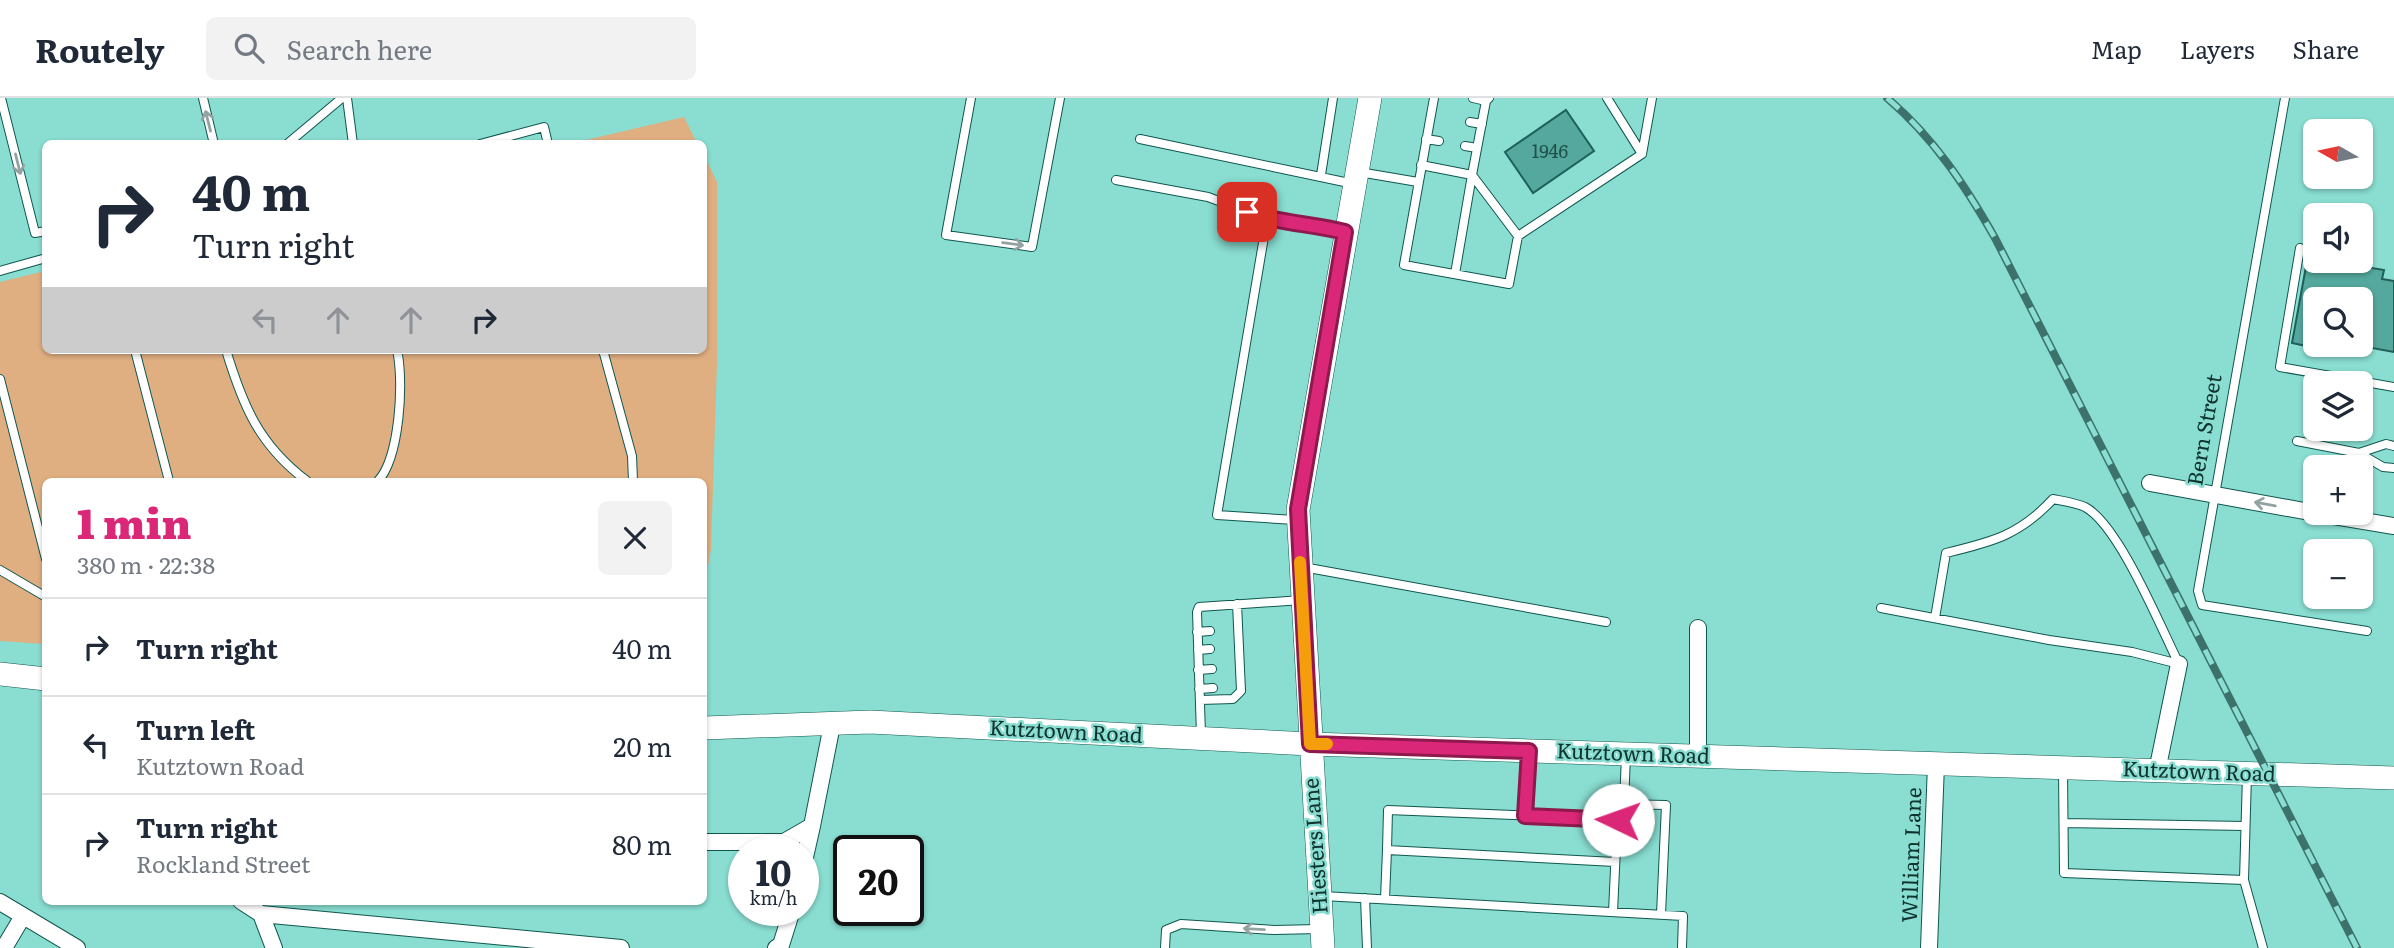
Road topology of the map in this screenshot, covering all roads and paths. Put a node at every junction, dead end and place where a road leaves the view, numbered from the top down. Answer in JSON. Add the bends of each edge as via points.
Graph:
{"nodes":[{"id":1,"x":1,"y":98,"type":"edge"},
{"id":2,"x":202,"y":98,"type":"edge"},
{"id":3,"x":345,"y":98,"type":"edge"},
{"id":4,"x":971,"y":98,"type":"edge"},
{"id":5,"x":1060,"y":98,"type":"edge"},
{"id":6,"x":1333,"y":98,"type":"edge"},
{"id":7,"x":1370,"y":98,"type":"edge"},
{"id":8,"x":1434,"y":98,"type":"edge"},
{"id":9,"x":1473,"y":98,"type":"edge"},
{"id":10,"x":1607,"y":98,"type":"edge"},
{"id":11,"x":1652,"y":98,"type":"edge"},
{"id":12,"x":2285,"y":98,"type":"edge"},
{"id":13,"x":1488,"y":99,"type":"edge"},
{"id":14,"x":1431,"y":115,"type":"junction"},
{"id":15,"x":1443,"y":117,"type":"dead end"},
{"id":16,"x":1470,"y":122,"type":"dead end"},
{"id":17,"x":1482,"y":124,"type":"junction"},
{"id":18,"x":1140,"y":139,"type":"dead end"},
{"id":19,"x":1426,"y":139,"type":"junction"},
{"id":20,"x":213,"y":140,"type":"edge"},
{"id":21,"x":292,"y":140,"type":"edge"},
{"id":22,"x":352,"y":140,"type":"edge"},
{"id":23,"x":495,"y":140,"type":"edge"},
{"id":24,"x":547,"y":140,"type":"edge"},
{"id":25,"x":1439,"y":141,"type":"dead end"},
{"id":26,"x":1465,"y":146,"type":"dead end"},
{"id":27,"x":1477,"y":149,"type":"junction"},
{"id":28,"x":1642,"y":154,"type":"junction"},
{"id":29,"x":1421,"y":165,"type":"junction"},
{"id":30,"x":1472,"y":174,"type":"junction"},
{"id":31,"x":1321,"y":175,"type":"junction"},
{"id":32,"x":1355,"y":178,"type":"junction"},
{"id":33,"x":1116,"y":180,"type":"dead end"},
{"id":34,"x":1419,"y":182,"type":"junction"},
{"id":35,"x":1267,"y":219,"type":"junction"},
{"id":36,"x":42,"y":232,"type":"edge"},
{"id":37,"x":1345,"y":232,"type":"junction"},
{"id":38,"x":1518,"y":236,"type":"junction"},
{"id":39,"x":2300,"y":248,"type":"dead end"},
{"id":40,"x":42,"y":259,"type":"edge"},
{"id":41,"x":0,"y":271,"type":"edge"},
{"id":42,"x":1455,"y":274,"type":"junction"},
{"id":43,"x":136,"y":354,"type":"edge"},
{"id":44,"x":227,"y":354,"type":"edge"},
{"id":45,"x":398,"y":354,"type":"edge"},
{"id":46,"x":604,"y":354,"type":"edge"},
{"id":47,"x":0,"y":379,"type":"edge"},
{"id":48,"x":2394,"y":387,"type":"edge"},
{"id":49,"x":2297,"y":441,"type":"dead end"},
{"id":50,"x":2394,"y":446,"type":"edge"},
{"id":51,"x":2359,"y":453,"type":"junction"},
{"id":52,"x":2394,"y":468,"type":"edge"},
{"id":53,"x":168,"y":478,"type":"edge"},
{"id":54,"x":303,"y":478,"type":"edge"},
{"id":55,"x":379,"y":478,"type":"edge"},
{"id":56,"x":633,"y":478,"type":"edge"},
{"id":57,"x":2150,"y":483,"type":"dead end"},
{"id":58,"x":2215,"y":495,"type":"junction"},
{"id":59,"x":2303,"y":511,"type":"edge"},
{"id":60,"x":1298,"y":520,"type":"junction"},
{"id":61,"x":2373,"y":523,"type":"edge"},
{"id":62,"x":2394,"y":526,"type":"edge"},
{"id":63,"x":42,"y":543,"type":"edge"},
{"id":64,"x":1300,"y":566,"type":"junction"},
{"id":65,"x":0,"y":569,"type":"edge"},
{"id":66,"x":42,"y":595,"type":"edge"},
{"id":67,"x":1302,"y":600,"type":"junction"},
{"id":68,"x":1237,"y":604,"type":"junction"},
{"id":69,"x":1881,"y":608,"type":"dead end"},
{"id":70,"x":1936,"y":618,"type":"junction"},
{"id":71,"x":1605,"y":622,"type":"dead end"},
{"id":72,"x":1238,"y":628,"type":"junction"},
{"id":73,"x":1698,"y":628,"type":"dead end"},
{"id":74,"x":1228,"y":629,"type":"dead end"},
{"id":75,"x":1210,"y":631,"type":"dead end"},
{"id":76,"x":2367,"y":631,"type":"dead end"},
{"id":77,"x":1197,"y":632,"type":"junction"},
{"id":78,"x":1229,"y":648,"type":"dead end"},
{"id":79,"x":1239,"y":648,"type":"junction"},
{"id":80,"x":1210,"y":649,"type":"dead end"},
{"id":81,"x":1198,"y":650,"type":"junction"},
{"id":82,"x":2179,"y":664,"type":"junction"},
{"id":83,"x":1240,"y":666,"type":"junction"},
{"id":84,"x":1230,"y":668,"type":"dead end"},
{"id":85,"x":1212,"y":669,"type":"dead end"},
{"id":86,"x":1198,"y":670,"type":"junction"},
{"id":87,"x":0,"y":674,"type":"edge"},
{"id":88,"x":42,"y":679,"type":"edge"},
{"id":89,"x":1213,"y":688,"type":"dead end"},
{"id":90,"x":1199,"y":689,"type":"junction"},
{"id":91,"x":1200,"y":701,"type":"junction"},
{"id":92,"x":832,"y":725,"type":"junction"},
{"id":93,"x":707,"y":728,"type":"edge"},
{"id":94,"x":1200,"y":739,"type":"junction"},
{"id":95,"x":1310,"y":744,"type":"junction"},
{"id":96,"x":1529,"y":751,"type":"junction"},
{"id":97,"x":1626,"y":754,"type":"junction"},
{"id":98,"x":1698,"y":757,"type":"junction"},
{"id":99,"x":1936,"y":764,"type":"junction"},
{"id":100,"x":2063,"y":768,"type":"junction"},
{"id":101,"x":2157,"y":771,"type":"junction"},
{"id":102,"x":2247,"y":774,"type":"junction"},
{"id":103,"x":2394,"y":778,"type":"edge"},
{"id":104,"x":1624,"y":804,"type":"junction"},
{"id":105,"x":1525,"y":816,"type":"junction"},
{"id":106,"x":1618,"y":820,"type":"junction"},
{"id":107,"x":2064,"y":823,"type":"junction"},
{"id":108,"x":812,"y":826,"type":"junction"},
{"id":109,"x":2245,"y":826,"type":"junction"},
{"id":110,"x":810,"y":835,"type":"edge"},
{"id":111,"x":707,"y":842,"type":"edge"},
{"id":112,"x":1387,"y":850,"type":"junction"},
{"id":113,"x":1615,"y":862,"type":"junction"},
{"id":114,"x":2244,"y":880,"type":"junction"},
{"id":115,"x":1320,"y":896,"type":"junction"},
{"id":116,"x":1365,"y":898,"type":"junction"},
{"id":117,"x":1385,"y":900,"type":"junction"},
{"id":118,"x":0,"y":902,"type":"edge"},
{"id":119,"x":247,"y":905,"type":"edge"},
{"id":120,"x":1613,"y":912,"type":"junction"},
{"id":121,"x":261,"y":914,"type":"junction"},
{"id":122,"x":1661,"y":914,"type":"junction"},
{"id":123,"x":23,"y":916,"type":"junction"},
{"id":124,"x":787,"y":926,"type":"edge"},
{"id":125,"x":1322,"y":938,"type":"edge"},
{"id":126,"x":549,"y":945,"type":"edge"},
{"id":127,"x":4,"y":948,"type":"edge"},
{"id":128,"x":77,"y":948,"type":"edge"},
{"id":129,"x":274,"y":948,"type":"edge"},
{"id":130,"x":621,"y":948,"type":"edge"},
{"id":131,"x":775,"y":948,"type":"edge"},
{"id":132,"x":1165,"y":948,"type":"edge"},
{"id":133,"x":1367,"y":948,"type":"edge"},
{"id":134,"x":1682,"y":948,"type":"edge"},
{"id":135,"x":1929,"y":948,"type":"edge"},
{"id":136,"x":2263,"y":948,"type":"edge"}],
"edges":[{"from":1,"to":36,"type":"lane","one_way":true,"via":[[35,233]]},
{"from":20,"to":2,"type":"lane","one_way":true},
{"from":3,"to":21,"type":"lane"},
{"from":3,"to":22,"type":"lane"},
{"from":4,"to":5,"type":"lane","one_way":true,"via":[[946,235],[1032,247]]},
{"from":6,"to":31,"type":"lane"},
{"from":7,"to":32,"type":"main road","name":"Hiesters Lane"},
{"from":8,"to":14,"type":"lane"},
{"from":9,"to":13,"type":"lane"},
{"from":10,"to":28,"type":"lane"},
{"from":11,"to":28,"type":"lane"},
{"from":12,"to":58,"type":"lane","name":"Bern Street"},
{"from":13,"to":17,"type":"lane"},
{"from":14,"to":15,"type":"lane"},
{"from":14,"to":19,"type":"lane"},
{"from":16,"to":17,"type":"lane"},
{"from":17,"to":27,"type":"lane"},
{"from":18,"to":31,"type":"lane"},
{"from":19,"to":25,"type":"lane"},
{"from":19,"to":29,"type":"lane"},
{"from":23,"to":24,"type":"lane","via":[[544,127]]},
{"from":26,"to":27,"type":"lane"},
{"from":27,"to":30,"type":"lane"},
{"from":28,"to":38,"type":"lane"},
{"from":29,"to":30,"type":"lane"},
{"from":29,"to":34,"type":"lane"},
{"from":30,"to":38,"type":"lane"},
{"from":30,"to":42,"type":"lane"},
{"from":31,"to":32,"type":"lane"},
{"from":32,"to":34,"type":"lane"},
{"from":32,"to":37,"type":"main road","name":"Hiesters Lane"},
{"from":33,"to":35,"type":"lane","via":[[1208,197]]},
{"from":34,"to":42,"type":"lane","via":[[1404,265]]},
{"from":35,"to":37,"type":"lane"},
{"from":35,"to":60,"type":"lane","via":[[1217,514]]},
{"from":37,"to":60,"type":"main road","name":"Hiesters Lane","via":[[1301,478]]},
{"from":38,"to":42,"type":"lane","via":[[1509,284]]},
{"from":39,"to":48,"type":"lane","via":[[2280,367]]},
{"from":40,"to":41,"type":"lane"},
{"from":43,"to":53,"type":"lane"},
{"from":44,"to":54,"type":"lane","via":[[259,434]]},
{"from":45,"to":55,"type":"lane","via":[[398,425]]},
{"from":46,"to":56,"type":"lane","via":[[632,457]]},
{"from":47,"to":63,"type":"lane"},
{"from":49,"to":51,"type":"lane"},
{"from":50,"to":51,"type":"lane","via":[[2386,444]]},
{"from":51,"to":52,"type":"lane"},
{"from":57,"to":58,"type":"street"},
{"from":59,"to":58,"type":"street","one_way":true},
{"from":58,"to":76,"type":"lane","name":"Bern Street","via":[[2198,591],[2202,605]]},
{"from":60,"to":64,"type":"main road","name":"Hiesters Lane"},
{"from":61,"to":62,"type":"street"},
{"from":64,"to":67,"type":"main road","name":"Hiesters Lane"},
{"from":64,"to":71,"type":"lane"},
{"from":65,"to":66,"type":"lane"},
{"from":67,"to":68,"type":"lane"},
{"from":67,"to":95,"type":"main road","name":"Hiesters Lane"},
{"from":68,"to":72,"type":"lane"},
{"from":68,"to":77,"type":"lane","via":[[1199,607]]},
{"from":69,"to":70,"type":"lane"},
{"from":70,"to":82,"type":"lane"},
{"from":70,"to":82,"type":"lane","via":[[1946,553],[2000,540],[2040,514],[2053,499],[2086,508],[2106,528],[2142,587]]},
{"from":72,"to":74,"type":"lane"},
{"from":72,"to":79,"type":"lane"},
{"from":73,"to":98,"type":"street"},
{"from":75,"to":77,"type":"lane"},
{"from":77,"to":81,"type":"lane"},
{"from":78,"to":79,"type":"lane"},
{"from":79,"to":83,"type":"lane"},
{"from":80,"to":81,"type":"lane"},
{"from":81,"to":86,"type":"lane"},
{"from":82,"to":101,"type":"street"},
{"from":83,"to":84,"type":"lane"},
{"from":83,"to":91,"type":"lane","via":[[1239,696]]},
{"from":85,"to":86,"type":"lane"},
{"from":86,"to":90,"type":"lane"},
{"from":87,"to":88,"type":"main road"},
{"from":89,"to":90,"type":"lane"},
{"from":90,"to":91,"type":"lane"},
{"from":91,"to":94,"type":"lane"},
{"from":92,"to":93,"type":"main road","name":"Kutztown Road"},
{"from":92,"to":94,"type":"main road","name":"Kutztown Road","via":[[870,722]]},
{"from":92,"to":108,"type":"street"},
{"from":94,"to":95,"type":"main road","name":"Kutztown Road"},
{"from":95,"to":96,"type":"main road","name":"Kutztown Road"},
{"from":95,"to":115,"type":"main road","name":"Hiesters Lane"},
{"from":96,"to":97,"type":"main road","name":"Kutztown Road"},
{"from":96,"to":105,"type":"lane"},
{"from":97,"to":98,"type":"main road","name":"Kutztown Road"},
{"from":97,"to":104,"type":"lane"},
{"from":98,"to":99,"type":"main road","name":"Kutztown Road"},
{"from":99,"to":100,"type":"main road","name":"Kutztown Road"},
{"from":99,"to":135,"type":"street","name":"William Lane"},
{"from":100,"to":101,"type":"main road","name":"Kutztown Road"},
{"from":100,"to":107,"type":"lane"},
{"from":101,"to":102,"type":"main road","name":"Kutztown Road"},
{"from":102,"to":103,"type":"main road","name":"Kutztown Road"},
{"from":102,"to":109,"type":"lane"},
{"from":104,"to":106,"type":"lane","via":[[1618,804]]},
{"from":104,"to":122,"type":"lane","via":[[1666,805]]},
{"from":105,"to":106,"type":"lane"},
{"from":105,"to":112,"type":"lane","via":[[1388,810]]},
{"from":106,"to":113,"type":"lane"},
{"from":107,"to":109,"type":"lane"},
{"from":107,"to":114,"type":"lane","via":[[2064,873]]},
{"from":108,"to":110,"type":"street"},
{"from":108,"to":111,"type":"street","via":[[784,842]]},
{"from":109,"to":114,"type":"lane"},
{"from":112,"to":113,"type":"lane"},
{"from":112,"to":117,"type":"lane"},
{"from":113,"to":120,"type":"lane"},
{"from":114,"to":136,"type":"lane"},
{"from":115,"to":116,"type":"lane"},
{"from":115,"to":125,"type":"main road","name":"Hiesters Lane"},
{"from":116,"to":117,"type":"lane"},
{"from":116,"to":133,"type":"lane"},
{"from":117,"to":120,"type":"lane"},
{"from":118,"to":123,"type":"street"},
{"from":119,"to":121,"type":"street"},
{"from":120,"to":122,"type":"lane"},
{"from":121,"to":126,"type":"street"},
{"from":121,"to":129,"type":"street"},
{"from":122,"to":134,"type":"lane","via":[[1683,916]]},
{"from":123,"to":127,"type":"street"},
{"from":123,"to":128,"type":"street"},
{"from":124,"to":131,"type":"street","via":[[781,945]]},
{"from":125,"to":132,"type":"lane","one_way":true,"via":[[1181,924],[1166,930]]},
{"from":126,"to":130,"type":"street"}]}
